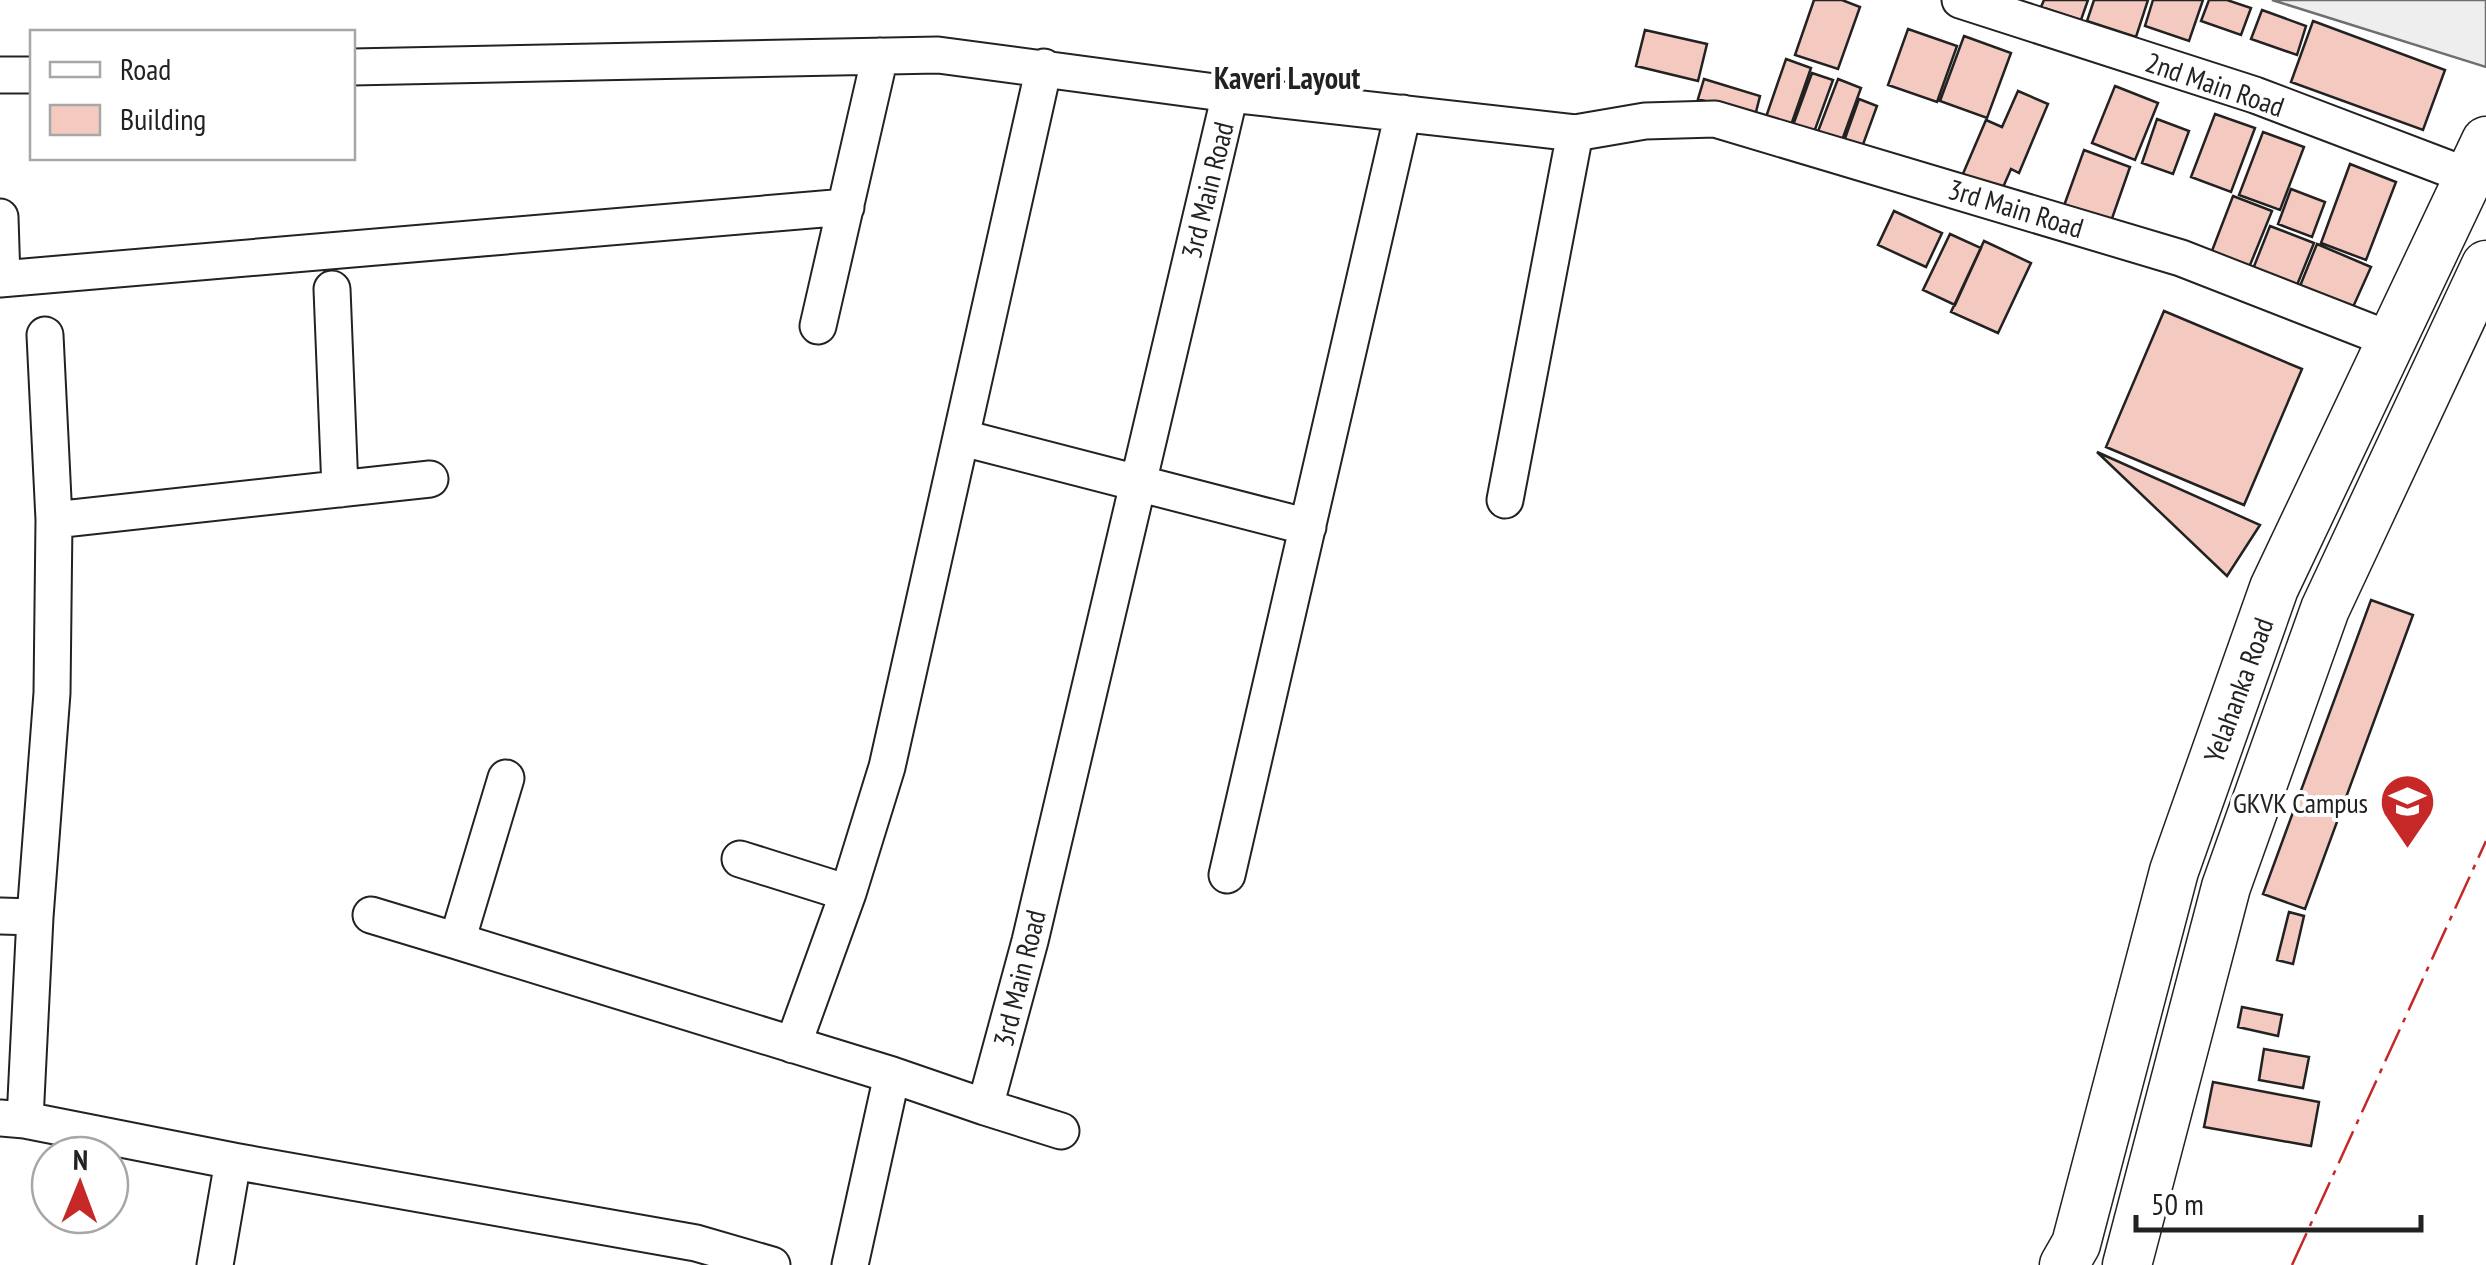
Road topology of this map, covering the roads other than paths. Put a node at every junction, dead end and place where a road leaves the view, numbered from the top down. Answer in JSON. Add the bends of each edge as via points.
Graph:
{"nodes":[{"id":1,"x":1960,"y":0,"type":"edge"},
{"id":2,"x":880,"y":56,"type":"junction"},
{"id":3,"x":1044,"y":67,"type":"junction"},
{"id":4,"x":355,"y":68,"type":"edge"},
{"id":5,"x":0,"y":75,"type":"edge"},
{"id":6,"x":30,"y":75,"type":"edge"},
{"id":7,"x":1230,"y":94,"type":"junction"},
{"id":8,"x":1404,"y":112,"type":"junction"},
{"id":9,"x":1576,"y":132,"type":"junction"},
{"id":10,"x":2477,"y":158,"type":"edge"},
{"id":11,"x":846,"y":208,"type":"junction"},
{"id":12,"x":0,"y":217,"type":"edge"},
{"id":13,"x":2486,"y":265,"type":"edge"},
{"id":14,"x":1,"y":279,"type":"edge"},
{"id":15,"x":332,"y":289,"type":"dead end"},
{"id":16,"x":818,"y":326,"type":"dead end"},
{"id":17,"x":45,"y":335,"type":"dead end"},
{"id":18,"x":2391,"y":340,"type":"junction"},
{"id":19,"x":963,"y":438,"type":"junction"},
{"id":20,"x":430,"y":479,"type":"dead end"},
{"id":21,"x":1136,"y":485,"type":"junction"},
{"id":22,"x":340,"y":489,"type":"junction"},
{"id":23,"x":1505,"y":500,"type":"dead end"},
{"id":24,"x":54,"y":520,"type":"junction"},
{"id":25,"x":1308,"y":527,"type":"junction"},
{"id":26,"x":506,"y":778,"type":"dead end"},
{"id":27,"x":740,"y":860,"type":"dead end"},
{"id":28,"x":1226,"y":876,"type":"dead end"},
{"id":29,"x":848,"y":893,"type":"junction"},
{"id":30,"x":371,"y":915,"type":"dead end"},
{"id":31,"x":17,"y":917,"type":"edge"},
{"id":32,"x":457,"y":942,"type":"junction"},
{"id":33,"x":793,"y":1046,"type":"junction"},
{"id":34,"x":892,"y":1075,"type":"junction"},
{"id":35,"x":986,"y":1108,"type":"junction"},
{"id":36,"x":12,"y":1119,"type":"edge"},
{"id":37,"x":1061,"y":1131,"type":"dead end"},
{"id":38,"x":233,"y":1161,"type":"junction"},
{"id":39,"x":215,"y":1265,"type":"edge"},
{"id":40,"x":772,"y":1265,"type":"edge"},
{"id":41,"x":850,"y":1265,"type":"edge"},
{"id":42,"x":2064,"y":1265,"type":"edge"},
{"id":43,"x":2128,"y":1265,"type":"edge"}],
"edges":[{"from":1,"to":10,"type":"street","name":"2nd Main Road"},
{"from":2,"to":3,"type":"street"},
{"from":2,"to":4,"type":"street"},
{"from":2,"to":11,"type":"street"},
{"from":3,"to":7,"type":"street"},
{"from":3,"to":19,"type":"street"},
{"from":5,"to":6,"type":"street"},
{"from":7,"to":8,"type":"street","name":"3rd Main Road"},
{"from":7,"to":21,"type":"street","name":"3rd Main Road"},
{"from":8,"to":9,"type":"street","name":"3rd Main Road"},
{"from":8,"to":25,"type":"street"},
{"from":9,"to":18,"type":"street","name":"3rd Main Road","via":[[1646,120],[1714,119],[2181,258]]},
{"from":9,"to":23,"type":"street"},
{"from":10,"to":18,"type":"main road","name":"Yelahanka Road"},
{"from":11,"to":14,"type":"street"},
{"from":11,"to":16,"type":"street"},
{"from":12,"to":14,"type":"street"},
{"from":13,"to":43,"type":"main road","name":"Yelahanka Road","via":[[2318,628],[2226,887]]},
{"from":15,"to":22,"type":"street"},
{"from":17,"to":24,"type":"street"},
{"from":18,"to":42,"type":"main road","name":"Yelahanka Road","via":[[2274,588],[2186,836],[2076,1244]]},
{"from":19,"to":21,"type":"street"},
{"from":19,"to":29,"type":"street","via":[[887,767]]},
{"from":20,"to":22,"type":"street"},
{"from":21,"to":25,"type":"street"},
{"from":21,"to":35,"type":"street","name":"3rd Main Road"},
{"from":22,"to":24,"type":"street"},
{"from":24,"to":31,"type":"street","via":[[52,693]]},
{"from":25,"to":28,"type":"street"},
{"from":26,"to":32,"type":"street"},
{"from":27,"to":29,"type":"street"},
{"from":29,"to":33,"type":"street"},
{"from":30,"to":32,"type":"street"},
{"from":31,"to":36,"type":"street"},
{"from":32,"to":33,"type":"street"},
{"from":33,"to":34,"type":"street"},
{"from":34,"to":35,"type":"street"},
{"from":34,"to":41,"type":"street"},
{"from":35,"to":37,"type":"street"},
{"from":36,"to":38,"type":"street"},
{"from":38,"to":39,"type":"street"},
{"from":38,"to":40,"type":"street","via":[[696,1244]]}]}
